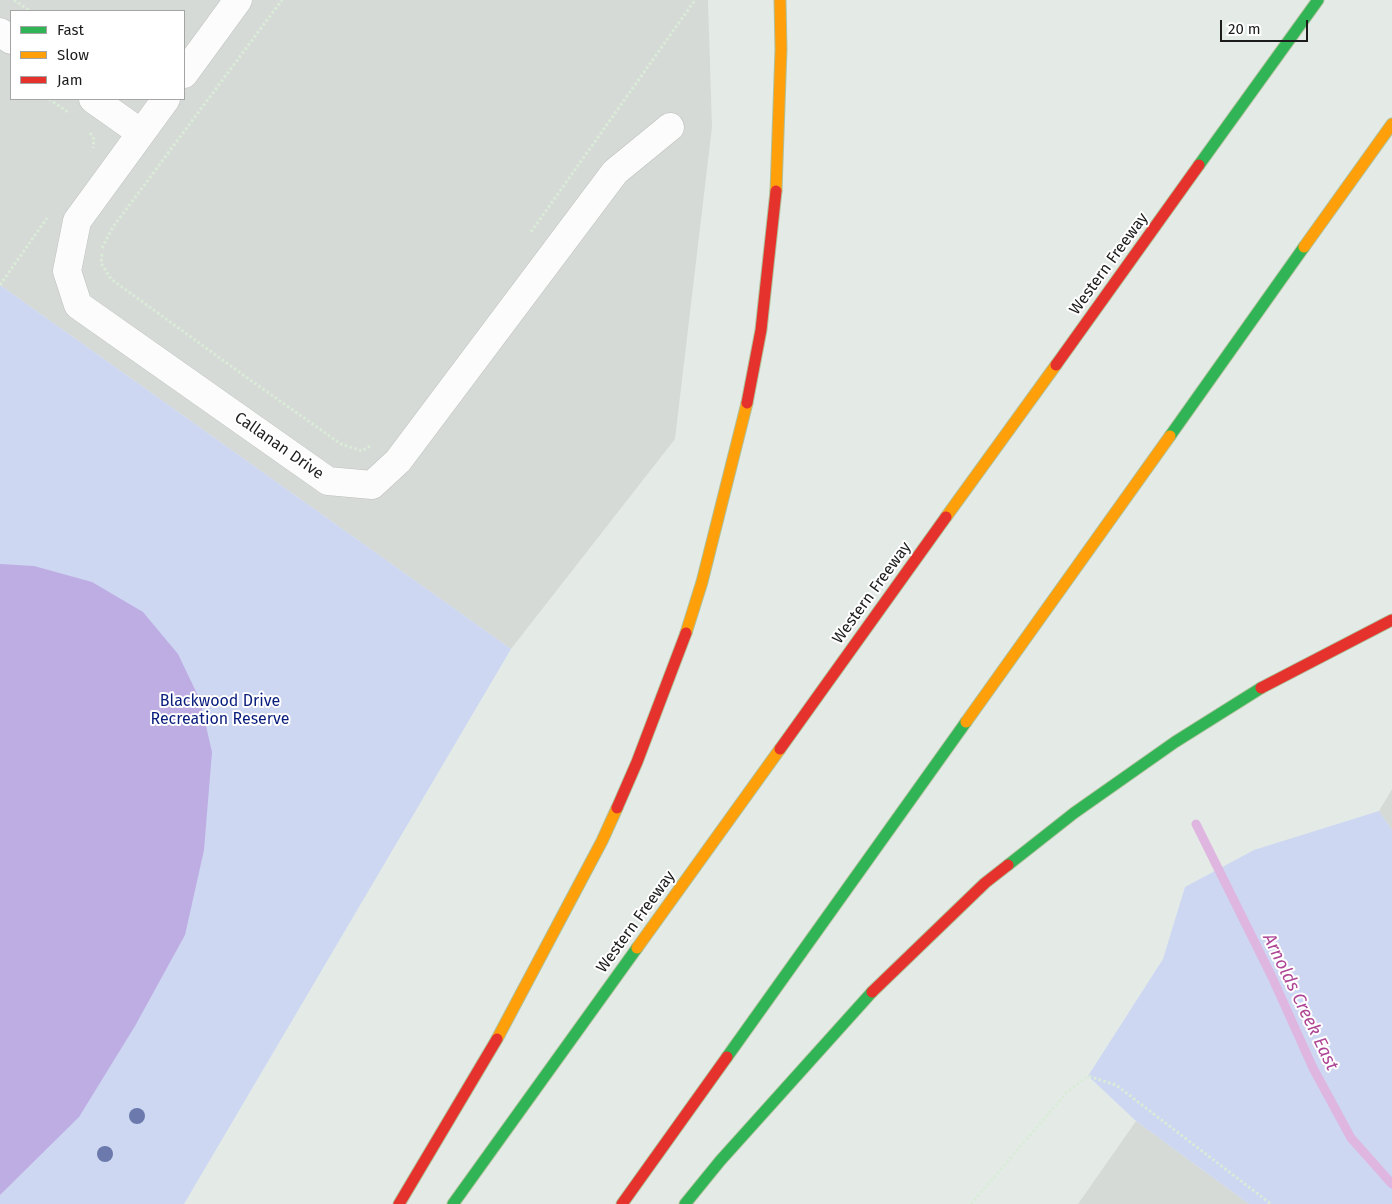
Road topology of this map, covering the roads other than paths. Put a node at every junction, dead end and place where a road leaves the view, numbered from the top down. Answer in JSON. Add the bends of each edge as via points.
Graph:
{"nodes":[{"id":1,"x":238,"y":0,"type":"edge"},
{"id":2,"x":780,"y":0,"type":"edge"},
{"id":3,"x":1318,"y":0,"type":"edge"},
{"id":4,"x":185,"y":73,"type":"edge"},
{"id":5,"x":94,"y":100,"type":"edge"},
{"id":6,"x":165,"y":100,"type":"edge"},
{"id":7,"x":1392,"y":124,"type":"edge"},
{"id":8,"x":670,"y":127,"type":"dead end"},
{"id":9,"x":141,"y":133,"type":"junction"},
{"id":10,"x":1392,"y":620,"type":"edge"},
{"id":11,"x":399,"y":1204,"type":"edge"},
{"id":12,"x":453,"y":1204,"type":"edge"},
{"id":13,"x":622,"y":1204,"type":"edge"},
{"id":14,"x":685,"y":1204,"type":"edge"}],
"edges":[{"from":1,"to":4,"type":"street"},
{"from":2,"to":11,"type":"highway","via":[[776,178],[761,330],[744,418],[702,582],[677,660],[602,841],[515,1008]]},
{"from":3,"to":12,"type":"highway","name":"Western Freeway"},
{"from":5,"to":9,"type":"street"},
{"from":6,"to":9,"type":"street","name":"Callanan Drive"},
{"from":7,"to":13,"type":"highway"},
{"from":8,"to":9,"type":"street","name":"Callanan Drive","via":[[615,172],[398,461],[372,485],[328,481],[78,305],[67,271],[78,221]]},
{"from":10,"to":14,"type":"highway","via":[[1257,690],[1176,742],[1074,813],[985,883],[883,980],[726,1153]]}]}
